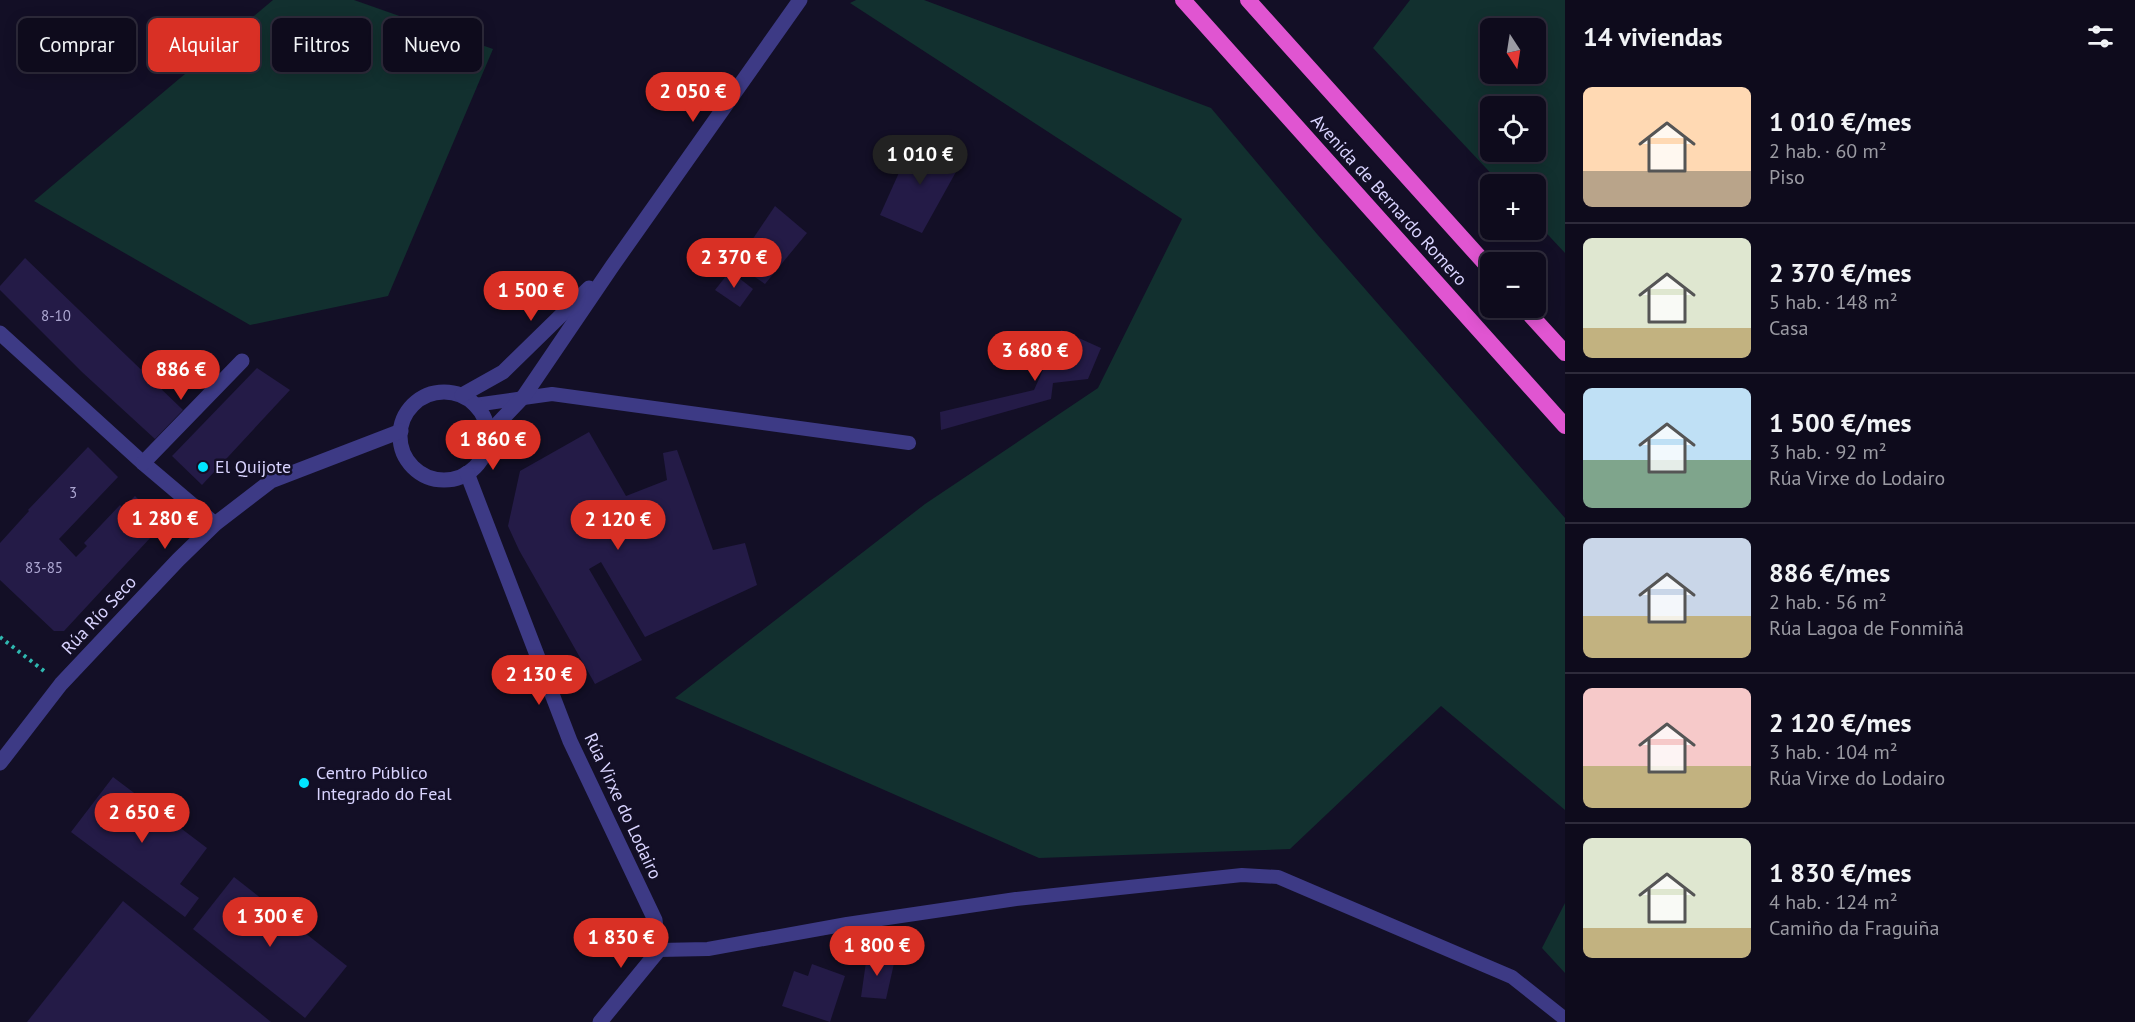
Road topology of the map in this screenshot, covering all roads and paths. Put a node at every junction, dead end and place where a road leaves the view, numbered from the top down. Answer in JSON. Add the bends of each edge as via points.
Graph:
{"nodes":[{"id":1,"x":800,"y":0,"type":"edge"},
{"id":2,"x":1183,"y":0,"type":"edge"},
{"id":3,"x":1248,"y":0,"type":"edge"},
{"id":4,"x":1480,"y":258,"type":"edge"},
{"id":5,"x":613,"y":265,"type":"junction"},
{"id":6,"x":1533,"y":318,"type":"edge"},
{"id":7,"x":0,"y":333,"type":"edge"},
{"id":8,"x":1565,"y":353,"type":"edge"},
{"id":9,"x":242,"y":361,"type":"dead end"},
{"id":10,"x":462,"y":395,"type":"junction"},
{"id":11,"x":524,"y":396,"type":"junction"},
{"id":12,"x":476,"y":405,"type":"junction"},
{"id":13,"x":1565,"y":426,"type":"edge"},
{"id":14,"x":401,"y":431,"type":"junction"},
{"id":15,"x":488,"y":434,"type":"junction"},
{"id":16,"x":909,"y":443,"type":"dead end"},
{"id":17,"x":143,"y":464,"type":"junction"},
{"id":18,"x":467,"y":473,"type":"junction"},
{"id":19,"x":215,"y":524,"type":"junction"},
{"id":20,"x":0,"y":637,"type":"edge"},
{"id":21,"x":61,"y":684,"type":"junction"},
{"id":22,"x":0,"y":763,"type":"edge"},
{"id":23,"x":659,"y":950,"type":"junction"},
{"id":24,"x":1565,"y":1019,"type":"edge"},
{"id":25,"x":600,"y":1022,"type":"edge"}],
"edges":[{"from":1,"to":5,"type":"street"},
{"from":2,"to":13,"type":"highway","name":"Avenida de Bernardo Romero"},
{"from":3,"to":4,"type":"highway","name":"Avenida de Bernardo Romero"},
{"from":5,"to":10,"type":"street","via":[[503,372]]},
{"from":5,"to":11,"type":"street"},
{"from":6,"to":8,"type":"highway"},
{"from":7,"to":17,"type":"street"},
{"from":9,"to":17,"type":"street"},
{"from":10,"to":12,"type":"street"},
{"from":10,"to":14,"type":"street","via":[[428,395],[409,410]]},
{"from":11,"to":12,"type":"lane"},
{"from":11,"to":15,"type":"street"},
{"from":11,"to":16,"type":"lane","via":[[552,394]]},
{"from":12,"to":15,"type":"street"},
{"from":14,"to":18,"type":"street","via":[[406,458],[427,476],[454,478]]},
{"from":14,"to":19,"type":"street","name":"Rúa Río Seco","via":[[271,481]]},
{"from":15,"to":18,"type":"street","via":[[483,457]]},
{"from":17,"to":19,"type":"street"},
{"from":18,"to":23,"type":"street","name":"Rúa Virxe do Lodairo","via":[[570,741],[655,920]]},
{"from":19,"to":21,"type":"street","name":"Rúa Río Seco"},
{"from":20,"to":21,"type":"path"},
{"from":21,"to":22,"type":"street","name":"Rúa Río Seco"},
{"from":23,"to":24,"type":"lane","via":[[708,949],[1039,896],[1242,875],[1278,878],[1512,977]]},
{"from":23,"to":25,"type":"street"}]}
